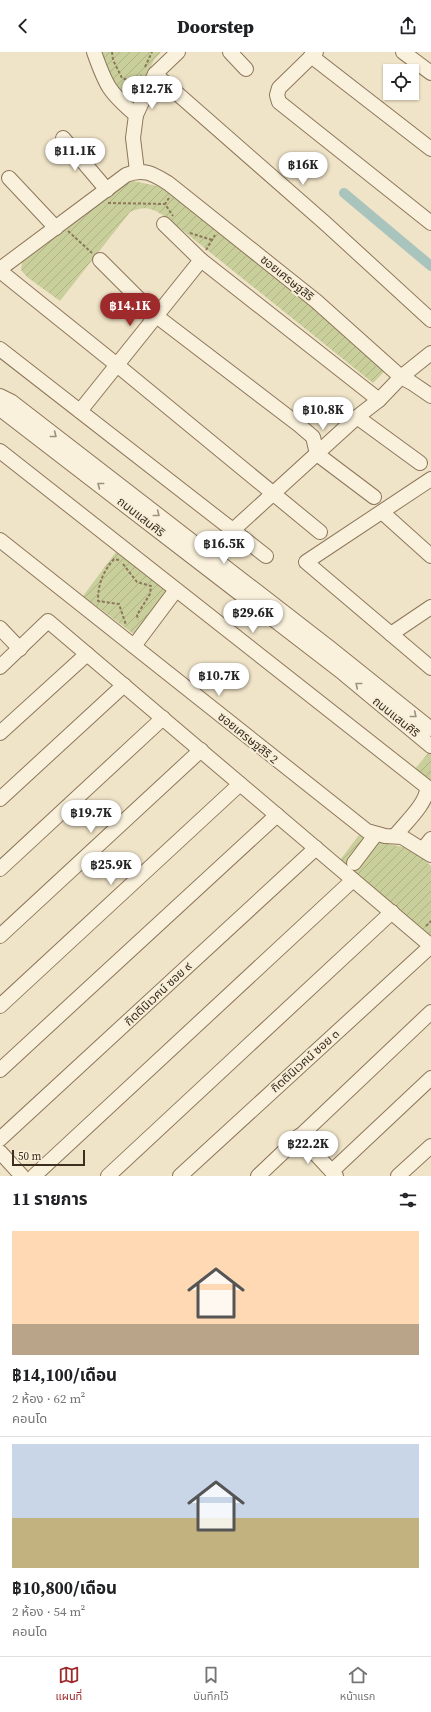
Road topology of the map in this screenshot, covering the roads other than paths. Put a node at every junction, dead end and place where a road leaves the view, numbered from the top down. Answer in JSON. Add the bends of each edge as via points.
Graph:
{"nodes":[{"id":1,"x":94,"y":52,"type":"edge"},
{"id":2,"x":178,"y":52,"type":"edge"},
{"id":3,"x":230,"y":52,"type":"edge"},
{"id":4,"x":403,"y":52,"type":"edge"},
{"id":5,"x":314,"y":54,"type":"edge"},
{"id":6,"x":246,"y":69,"type":"dead end"},
{"id":7,"x":155,"y":74,"type":"junction"},
{"id":8,"x":431,"y":74,"type":"edge"},
{"id":9,"x":136,"y":116,"type":"junction"},
{"id":10,"x":63,"y":138,"type":"dead end"},
{"id":11,"x":431,"y":149,"type":"edge"},
{"id":12,"x":137,"y":171,"type":"junction"},
{"id":13,"x":8,"y":178,"type":"dead end"},
{"id":14,"x":107,"y":190,"type":"junction"},
{"id":15,"x":169,"y":221,"type":"road end"},
{"id":16,"x":431,"y":223,"type":"edge"},
{"id":17,"x":65,"y":228,"type":"junction"},
{"id":18,"x":100,"y":260,"type":"road end"},
{"id":19,"x":201,"y":260,"type":"junction"},
{"id":20,"x":0,"y":270,"type":"edge"},
{"id":21,"x":155,"y":315,"type":"junction"},
{"id":22,"x":431,"y":320,"type":"edge"},
{"id":23,"x":0,"y":349,"type":"edge"},
{"id":24,"x":431,"y":353,"type":"edge"},
{"id":25,"x":117,"y":365,"type":"junction"},
{"id":26,"x":400,"y":377,"type":"junction"},
{"id":27,"x":0,"y":396,"type":"edge"},
{"id":28,"x":431,"y":396,"type":"edge"},
{"id":29,"x":379,"y":400,"type":"junction"},
{"id":30,"x":0,"y":409,"type":"edge"},
{"id":31,"x":80,"y":411,"type":"junction"},
{"id":32,"x":357,"y":417,"type":"junction"},
{"id":33,"x":36,"y":428,"type":"junction"},
{"id":34,"x":0,"y":451,"type":"edge"},
{"id":35,"x":317,"y":454,"type":"junction"},
{"id":36,"x":420,"y":463,"type":"dead end"},
{"id":37,"x":431,"y":479,"type":"edge"},
{"id":38,"x":275,"y":494,"type":"junction"},
{"id":39,"x":374,"y":497,"type":"dead end"},
{"id":40,"x":382,"y":512,"type":"junction"},
{"id":41,"x":233,"y":530,"type":"junction"},
{"id":42,"x":320,"y":532,"type":"dead end"},
{"id":43,"x":0,"y":540,"type":"edge"},
{"id":44,"x":266,"y":556,"type":"dead end"},
{"id":45,"x":431,"y":556,"type":"edge"},
{"id":46,"x":176,"y":590,"type":"junction"},
{"id":47,"x":431,"y":607,"type":"edge"},
{"id":48,"x":0,"y":628,"type":"edge"},
{"id":49,"x":391,"y":634,"type":"junction"},
{"id":50,"x":138,"y":641,"type":"junction"},
{"id":51,"x":20,"y":649,"type":"junction"},
{"id":52,"x":86,"y":654,"type":"junction"},
{"id":53,"x":0,"y":667,"type":"edge"},
{"id":54,"x":431,"y":668,"type":"edge"},
{"id":55,"x":124,"y":685,"type":"junction"},
{"id":56,"x":395,"y":708,"type":"junction"},
{"id":57,"x":163,"y":718,"type":"junction"},
{"id":58,"x":431,"y":729,"type":"edge"},
{"id":59,"x":0,"y":733,"type":"edge"},
{"id":60,"x":431,"y":746,"type":"edge"},
{"id":61,"x":201,"y":750,"type":"junction"},
{"id":62,"x":240,"y":784,"type":"junction"},
{"id":63,"x":0,"y":799,"type":"edge"},
{"id":64,"x":277,"y":815,"type":"junction"},
{"id":65,"x":376,"y":834,"type":"junction"},
{"id":66,"x":394,"y":836,"type":"junction"},
{"id":67,"x":316,"y":848,"type":"junction"},
{"id":68,"x":428,"y":848,"type":"edge"},
{"id":69,"x":354,"y":863,"type":"dead end"},
{"id":70,"x":0,"y":869,"type":"edge"},
{"id":71,"x":353,"y":880,"type":"junction"},
{"id":72,"x":392,"y":912,"type":"junction"},
{"id":73,"x":0,"y":936,"type":"edge"},
{"id":74,"x":431,"y":946,"type":"edge"},
{"id":75,"x":0,"y":1006,"type":"edge"},
{"id":76,"x":431,"y":1012,"type":"edge"},
{"id":77,"x":0,"y":1070,"type":"edge"},
{"id":78,"x":431,"y":1078,"type":"edge"},
{"id":79,"x":299,"y":1136,"type":"junction"},
{"id":80,"x":0,"y":1139,"type":"edge"},
{"id":81,"x":431,"y":1146,"type":"edge"},
{"id":82,"x":0,"y":1152,"type":"edge"},
{"id":83,"x":334,"y":1174,"type":"edge"},
{"id":84,"x":22,"y":1176,"type":"edge"},
{"id":85,"x":34,"y":1176,"type":"edge"},
{"id":86,"x":108,"y":1176,"type":"edge"},
{"id":87,"x":180,"y":1176,"type":"edge"},
{"id":88,"x":258,"y":1176,"type":"edge"},
{"id":89,"x":398,"y":1176,"type":"edge"}],
"edges":[{"from":1,"to":9,"type":"street","via":[[105,82],[115,97]]},
{"from":2,"to":7,"type":"street"},
{"from":3,"to":6,"type":"street"},
{"from":4,"to":8,"type":"street"},
{"from":5,"to":11,"type":"street"},
{"from":5,"to":16,"type":"street","via":[[279,88],[276,95],[279,102]]},
{"from":7,"to":9,"type":"street"},
{"from":7,"to":22,"type":"street"},
{"from":9,"to":12,"type":"street","via":[[133,138]]},
{"from":10,"to":14,"type":"street"},
{"from":12,"to":14,"type":"street","via":[[126,175]]},
{"from":12,"to":26,"type":"street","name":"ซอยเศรษฐสิริ","via":[[152,174],[177,190],[316,301]]},
{"from":13,"to":17,"type":"street"},
{"from":14,"to":17,"type":"street"},
{"from":15,"to":19,"type":"street"},
{"from":17,"to":20,"type":"street"},
{"from":18,"to":21,"type":"street"},
{"from":19,"to":21,"type":"street"},
{"from":19,"to":29,"type":"street"},
{"from":20,"to":25,"type":"street"},
{"from":21,"to":25,"type":"street"},
{"from":21,"to":35,"type":"street","via":[[299,425],[312,437]]},
{"from":23,"to":31,"type":"street"},
{"from":24,"to":26,"type":"street"},
{"from":25,"to":31,"type":"street"},
{"from":25,"to":38,"type":"street"},
{"from":26,"to":28,"type":"street","name":"ซอยเศรษฐสิริ","via":[[412,382]]},
{"from":26,"to":29,"type":"street"},
{"from":27,"to":33,"type":"street","name":"ถนนแสนศิริ","via":[[12,402]]},
{"from":29,"to":32,"type":"street"},
{"from":30,"to":33,"type":"street","name":"ถนนแสนศิริ"},
{"from":31,"to":41,"type":"street"},
{"from":32,"to":35,"type":"street"},
{"from":32,"to":36,"type":"street"},
{"from":33,"to":56,"type":"street","name":"ถนนแสนศิริ"},
{"from":34,"to":46,"type":"street"},
{"from":35,"to":38,"type":"street"},
{"from":35,"to":39,"type":"street"},
{"from":37,"to":40,"type":"street"},
{"from":38,"to":41,"type":"street"},
{"from":38,"to":42,"type":"street"},
{"from":40,"to":45,"type":"street"},
{"from":40,"to":49,"type":"street","via":[[306,562]]},
{"from":41,"to":44,"type":"street"},
{"from":43,"to":50,"type":"street","name":"ซอยเศรษฐสิริ 2","via":[[122,637]]},
{"from":46,"to":50,"type":"street"},
{"from":46,"to":66,"type":"street","via":[[427,787],[424,801]]},
{"from":47,"to":49,"type":"street"},
{"from":48,"to":51,"type":"street"},
{"from":49,"to":54,"type":"street"},
{"from":50,"to":65,"type":"street","name":"ซอยเศรษฐสิริ 2","via":[[346,816],[367,831]]},
{"from":51,"to":52,"type":"street","via":[[48,621]]},
{"from":51,"to":53,"type":"street"},
{"from":52,"to":55,"type":"street"},
{"from":52,"to":59,"type":"street"},
{"from":55,"to":57,"type":"street"},
{"from":55,"to":63,"type":"street"},
{"from":56,"to":58,"type":"street","name":"ถนนแสนศิริ","one_way":true},
{"from":56,"to":60,"type":"street","name":"ถนนแสนศิริ"},
{"from":57,"to":61,"type":"street"},
{"from":57,"to":70,"type":"street"},
{"from":61,"to":62,"type":"street"},
{"from":61,"to":73,"type":"street"},
{"from":62,"to":64,"type":"street"},
{"from":62,"to":75,"type":"street"},
{"from":64,"to":67,"type":"street"},
{"from":64,"to":77,"type":"street"},
{"from":65,"to":66,"type":"street","name":"ซอยเศรษฐสิริ 2"},
{"from":65,"to":69,"type":"street"},
{"from":66,"to":68,"type":"street","name":"ซอยเศรษฐสิริ 2"},
{"from":67,"to":71,"type":"street"},
{"from":67,"to":80,"type":"street","name":"กิตตินิเวศน์ ซอย ๙"},
{"from":71,"to":72,"type":"street"},
{"from":71,"to":85,"type":"street"},
{"from":72,"to":74,"type":"street"},
{"from":72,"to":86,"type":"street"},
{"from":74,"to":87,"type":"street","name":"กิตตินิเวศน์ ซอย ๓"},
{"from":76,"to":79,"type":"street"},
{"from":78,"to":83,"type":"street"},
{"from":79,"to":83,"type":"street"},
{"from":79,"to":88,"type":"street"},
{"from":81,"to":89,"type":"street"},
{"from":82,"to":84,"type":"street"}]}
